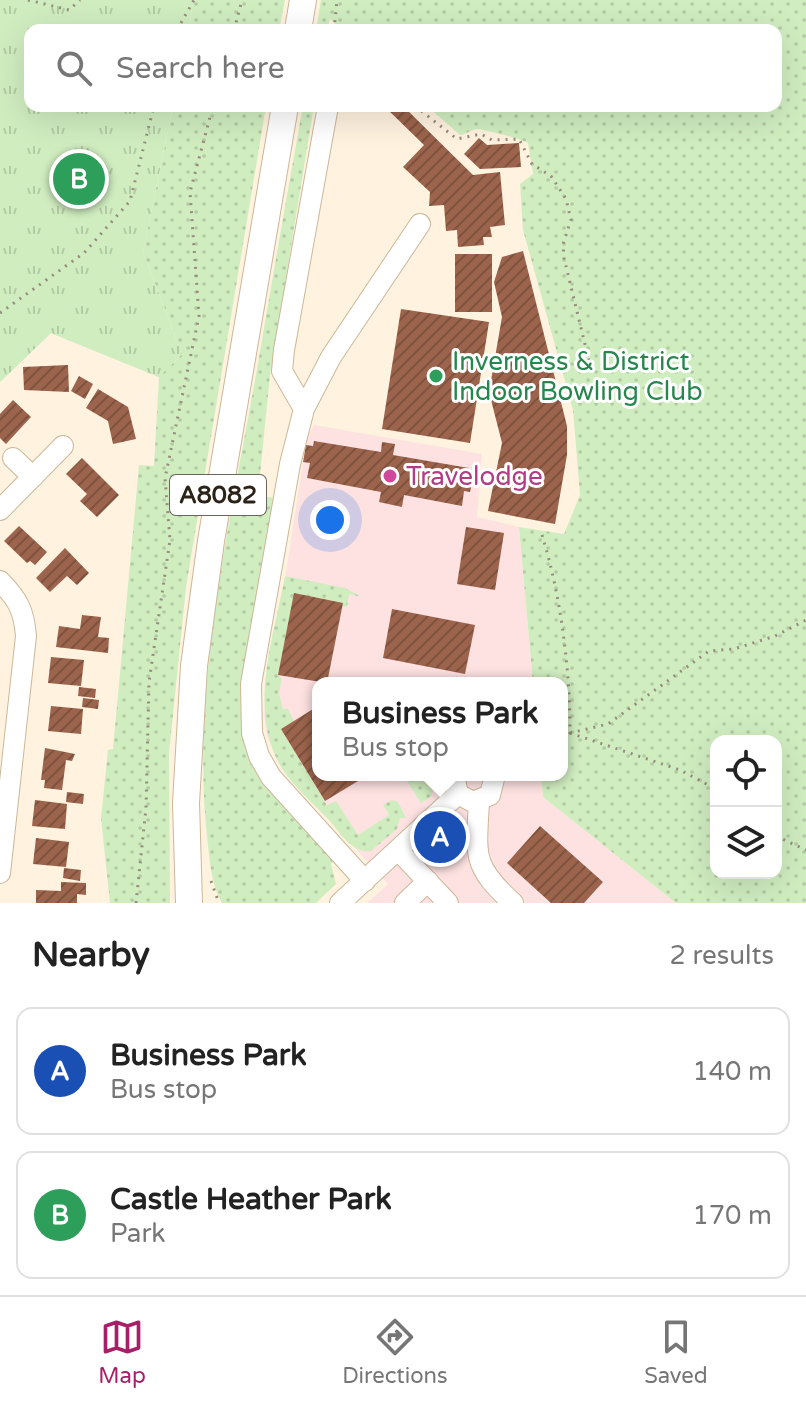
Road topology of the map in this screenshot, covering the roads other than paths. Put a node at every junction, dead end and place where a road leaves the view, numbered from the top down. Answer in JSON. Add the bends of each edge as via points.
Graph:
{"nodes":[{"id":1,"x":303,"y":0,"type":"edge"},
{"id":2,"x":299,"y":24,"type":"edge"},
{"id":3,"x":284,"y":112,"type":"edge"},
{"id":4,"x":327,"y":112,"type":"edge"},
{"id":5,"x":420,"y":224,"type":"dead end"},
{"id":6,"x":304,"y":409,"type":"junction"},
{"id":7,"x":63,"y":446,"type":"dead end"},
{"id":8,"x":13,"y":458,"type":"dead end"},
{"id":9,"x":33,"y":477,"type":"junction"},
{"id":10,"x":0,"y":510,"type":"edge"},
{"id":11,"x":0,"y":581,"type":"edge"},
{"id":12,"x":495,"y":781,"type":"edge"},
{"id":13,"x":456,"y":785,"type":"edge"},
{"id":14,"x":4,"y":801,"type":"edge"},
{"id":15,"x":479,"y":802,"type":"junction"},
{"id":16,"x":398,"y":850,"type":"junction"},
{"id":17,"x":0,"y":873,"type":"edge"},
{"id":18,"x":365,"y":881,"type":"junction"},
{"id":19,"x":428,"y":881,"type":"junction"},
{"id":20,"x":194,"y":898,"type":"edge"},
{"id":21,"x":340,"y":903,"type":"edge"},
{"id":22,"x":405,"y":903,"type":"edge"},
{"id":23,"x":448,"y":903,"type":"edge"},
{"id":24,"x":513,"y":903,"type":"edge"}],
"edges":[{"from":1,"to":2,"type":"main road"},
{"from":3,"to":20,"type":"main road","number":"A8082","via":[[194,666],[186,803]]},
{"from":4,"to":6,"type":"street","via":[[282,371]]},
{"from":5,"to":6,"type":"street","via":[[331,357]]},
{"from":6,"to":18,"type":"street","via":[[251,684],[252,733],[271,777]]},
{"from":7,"to":9,"type":"street"},
{"from":8,"to":9,"type":"street"},
{"from":9,"to":10,"type":"street"},
{"from":11,"to":14,"type":"street","via":[[17,598],[26,636]]},
{"from":12,"to":15,"type":"street","via":[[494,789]]},
{"from":13,"to":15,"type":"street","via":[[467,801]]},
{"from":13,"to":16,"type":"street"},
{"from":14,"to":17,"type":"street"},
{"from":15,"to":24,"type":"street","via":[[480,868]]},
{"from":16,"to":18,"type":"street"},
{"from":16,"to":19,"type":"street"},
{"from":18,"to":21,"type":"street"},
{"from":19,"to":22,"type":"street"},
{"from":19,"to":23,"type":"street"}]}
